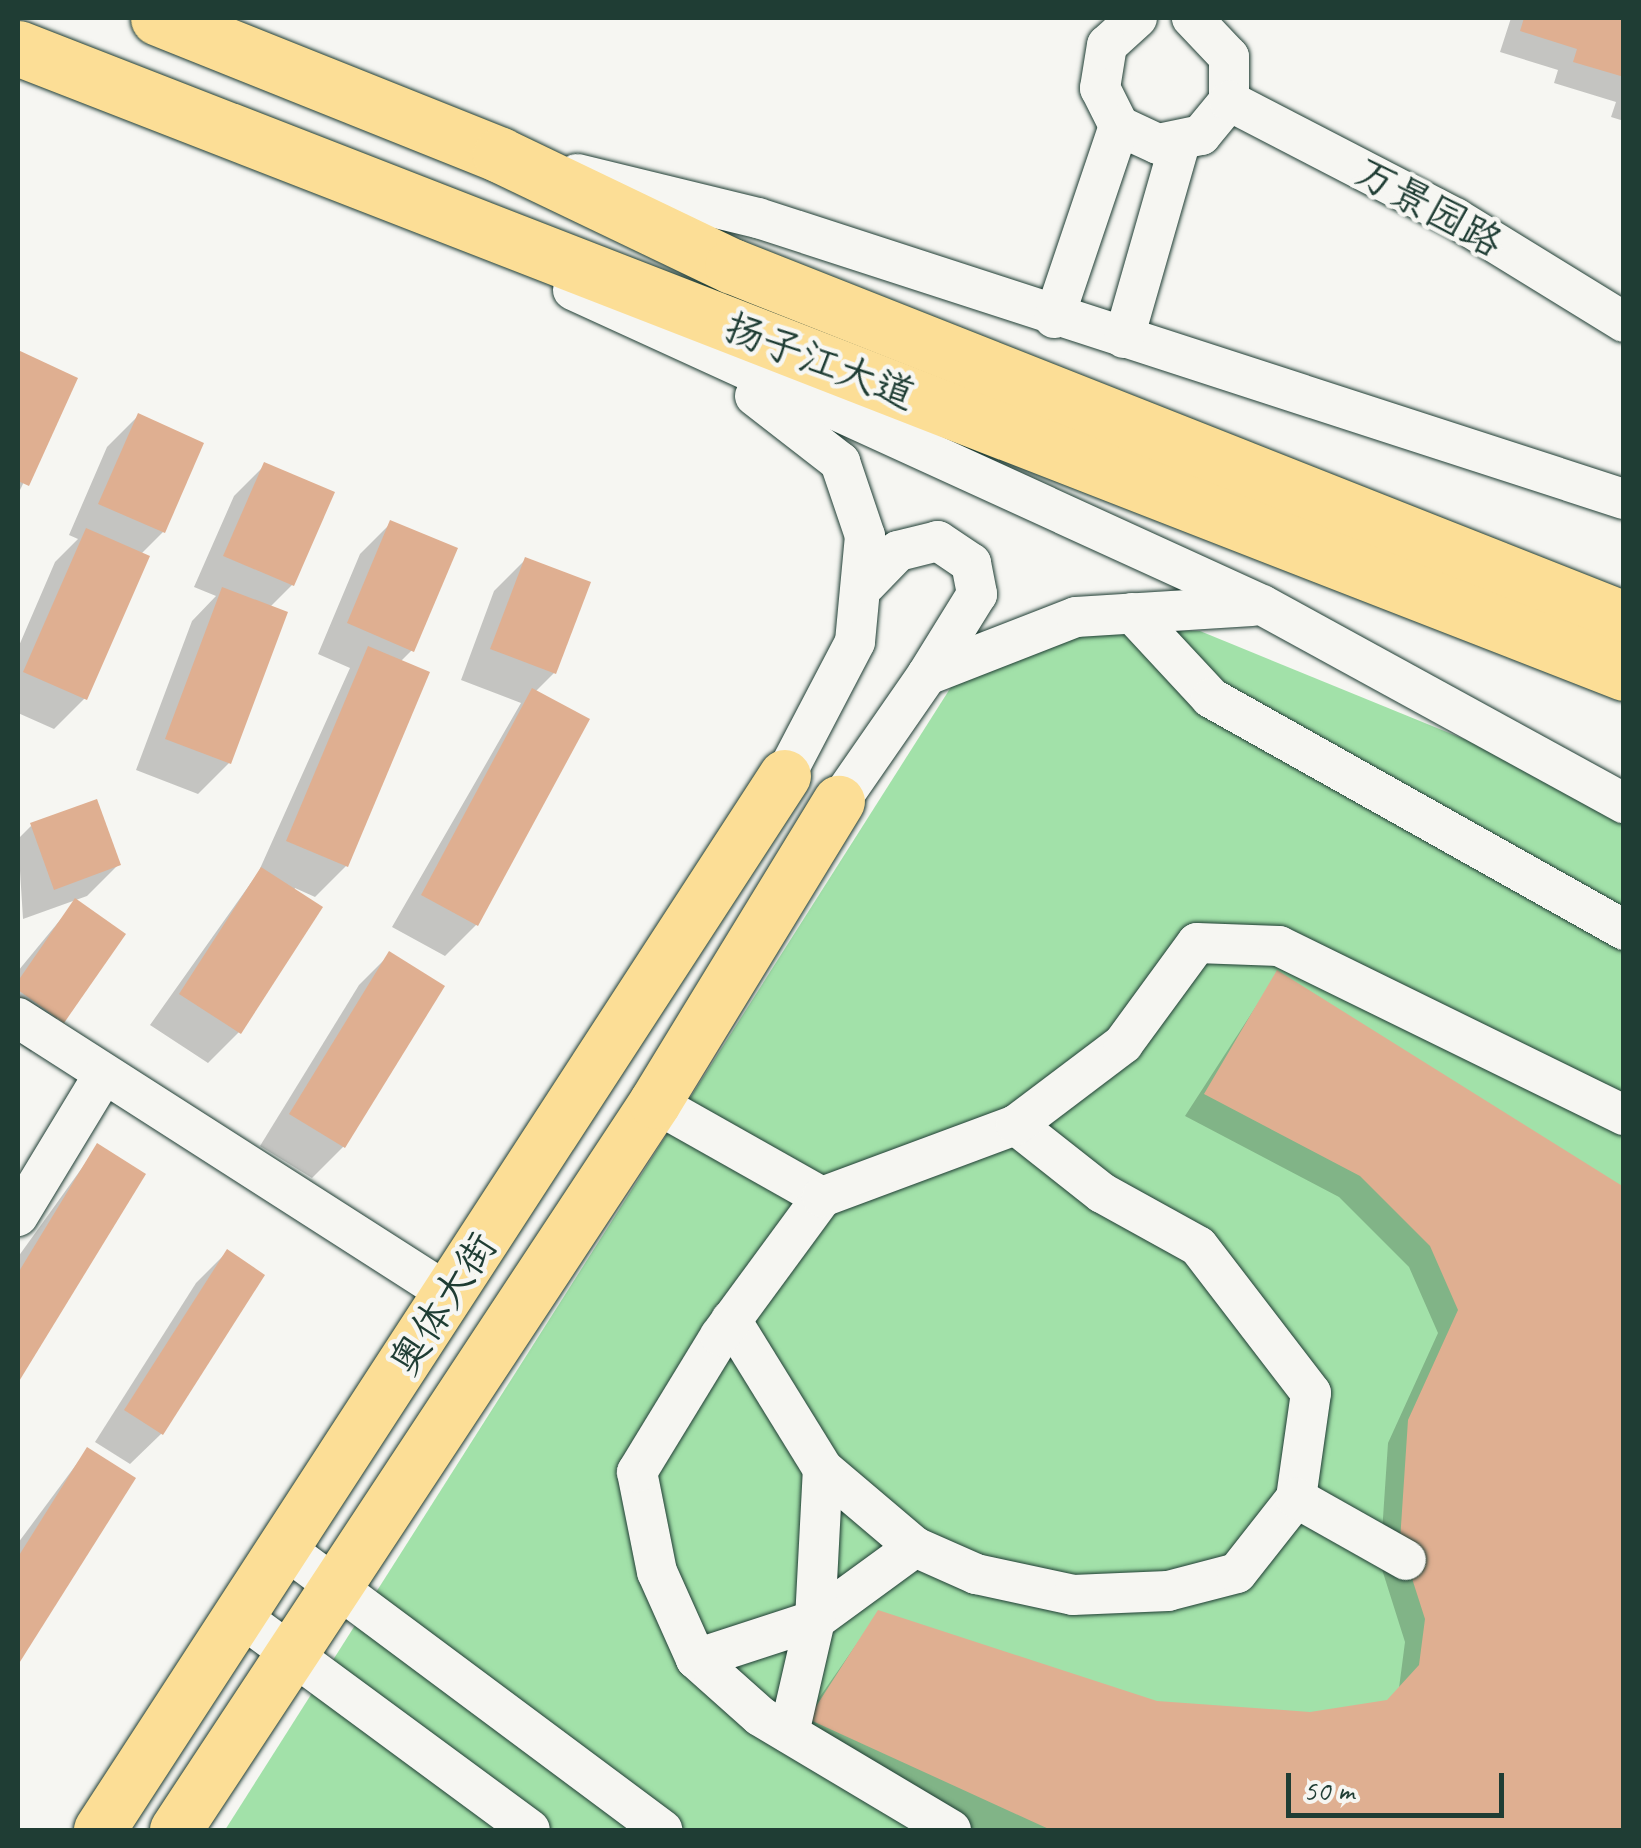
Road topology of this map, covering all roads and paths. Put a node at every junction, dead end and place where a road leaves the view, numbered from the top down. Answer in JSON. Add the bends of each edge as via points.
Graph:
{"nodes":[{"id":1,"x":158,"y":18,"type":"edge"},
{"id":2,"x":1138,"y":18,"type":"edge"},
{"id":3,"x":1192,"y":18,"type":"edge"},
{"id":4,"x":18,"y":48,"type":"edge"},
{"id":5,"x":1229,"y":101,"type":"junction"},
{"id":6,"x":182,"y":112,"type":"junction"},
{"id":7,"x":1119,"y":126,"type":"junction"},
{"id":8,"x":1180,"y":144,"type":"junction"},
{"id":9,"x":500,"y":155,"type":"junction"},
{"id":10,"x":620,"y":312,"type":"junction"},
{"id":11,"x":1054,"y":318,"type":"junction"},
{"id":12,"x":1624,"y":322,"type":"edge"},
{"id":13,"x":1124,"y":338,"type":"junction"},
{"id":14,"x":1624,"y":499,"type":"edge"},
{"id":15,"x":866,"y":584,"type":"junction"},
{"id":16,"x":1262,"y":605,"type":"junction"},
{"id":17,"x":1132,"y":613,"type":"junction"},
{"id":18,"x":1624,"y":619,"type":"edge"},
{"id":19,"x":1624,"y":673,"type":"edge"},
{"id":20,"x":927,"y":675,"type":"junction"},
{"id":21,"x":785,"y":776,"type":"joint"},
{"id":22,"x":839,"y":802,"type":"joint"},
{"id":23,"x":1624,"y":803,"type":"edge"},
{"id":24,"x":1624,"y":930,"type":"edge"},
{"id":25,"x":18,"y":1018,"type":"edge"},
{"id":26,"x":104,"y":1074,"type":"junction"},
{"id":27,"x":656,"y":1103,"type":"junction"},
{"id":28,"x":1624,"y":1116,"type":"edge"},
{"id":29,"x":1016,"y":1125,"type":"junction"},
{"id":30,"x":822,"y":1197,"type":"junction"},
{"id":31,"x":18,"y":1216,"type":"edge"},
{"id":32,"x":449,"y":1294,"type":"junction"},
{"id":33,"x":731,"y":1320,"type":"junction"},
{"id":34,"x":823,"y":1470,"type":"junction"},
{"id":35,"x":1296,"y":1498,"type":"junction"},
{"id":36,"x":915,"y":1546,"type":"junction"},
{"id":37,"x":284,"y":1548,"type":"junction"},
{"id":38,"x":1406,"y":1560,"type":"dead end"},
{"id":39,"x":328,"y":1588,"type":"junction"},
{"id":40,"x":240,"y":1616,"type":"junction"},
{"id":41,"x":816,"y":1620,"type":"junction"},
{"id":42,"x":292,"y":1653,"type":"junction"},
{"id":43,"x":696,"y":1659,"type":"junction"},
{"id":44,"x":789,"y":1734,"type":"junction"},
{"id":45,"x":100,"y":1830,"type":"edge"},
{"id":46,"x":176,"y":1830,"type":"edge"},
{"id":47,"x":530,"y":1830,"type":"edge"},
{"id":48,"x":662,"y":1830,"type":"edge"},
{"id":49,"x":952,"y":1830,"type":"edge"}],
"edges":[{"from":1,"to":9,"type":"highway","name":"扬子江大道"},
{"from":2,"to":7,"type":"street","via":[[1100,66],[1106,109]]},
{"from":3,"to":5,"type":"street","via":[[1229,57]]},
{"from":4,"to":6,"type":"highway","name":"扬子江大道"},
{"from":5,"to":8,"type":"street","via":[[1201,136]]},
{"from":5,"to":12,"type":"street","name":"万景园路","via":[[1455,218]]},
{"from":6,"to":10,"type":"street"},
{"from":6,"to":19,"type":"highway","name":"扬子江大道"},
{"from":7,"to":8,"type":"street","via":[[1137,138]]},
{"from":7,"to":11,"type":"street"},
{"from":8,"to":13,"type":"street"},
{"from":9,"to":11,"type":"street","via":[[758,218]]},
{"from":9,"to":18,"type":"highway","name":"扬子江大道","via":[[732,266]]},
{"from":10,"to":15,"type":"street","via":[[785,414],[840,462],[865,536]]},
{"from":10,"to":16,"type":"street"},
{"from":11,"to":13,"type":"street"},
{"from":13,"to":14,"type":"street"},
{"from":15,"to":20,"type":"street","via":[[898,551],[938,541],[972,562],[977,594]]},
{"from":15,"to":21,"type":"street","via":[[855,642]]},
{"from":16,"to":17,"type":"street"},
{"from":16,"to":23,"type":"street"},
{"from":17,"to":20,"type":"street","via":[[1076,617]]},
{"from":17,"to":24,"type":"street","via":[[1211,698]]},
{"from":20,"to":22,"type":"street"},
{"from":21,"to":32,"type":"main road","name":"奥体大街"},
{"from":22,"to":27,"type":"main road","name":"奥体大街"},
{"from":25,"to":26,"type":"street"},
{"from":26,"to":31,"type":"street"},
{"from":26,"to":32,"type":"street"},
{"from":27,"to":30,"type":"street"},
{"from":27,"to":39,"type":"main road","name":"奥体大街"},
{"from":28,"to":29,"type":"street","via":[[1280,946],[1197,943],[1122,1044]]},
{"from":29,"to":30,"type":"street"},
{"from":29,"to":35,"type":"street","via":[[1102,1193],[1198,1246],[1264,1326],[1311,1393]]},
{"from":30,"to":33,"type":"street"},
{"from":32,"to":37,"type":"main road","name":"奥体大街"},
{"from":33,"to":34,"type":"street"},
{"from":33,"to":43,"type":"street","via":[[638,1472],[657,1572]]},
{"from":34,"to":36,"type":"street"},
{"from":34,"to":41,"type":"street"},
{"from":35,"to":36,"type":"street","via":[[1237,1573],[1168,1592],[1074,1595],[976,1574]]},
{"from":35,"to":38,"type":"street"},
{"from":36,"to":41,"type":"street"},
{"from":37,"to":39,"type":"street"},
{"from":37,"to":40,"type":"main road","name":"奥体大街"},
{"from":39,"to":42,"type":"main road","name":"奥体大街"},
{"from":39,"to":48,"type":"street"},
{"from":40,"to":42,"type":"street"},
{"from":40,"to":45,"type":"main road","name":"奥体大街"},
{"from":41,"to":43,"type":"street"},
{"from":41,"to":44,"type":"street"},
{"from":42,"to":46,"type":"main road","name":"奥体大街"},
{"from":42,"to":47,"type":"street"},
{"from":43,"to":44,"type":"street"},
{"from":44,"to":49,"type":"street"}]}
